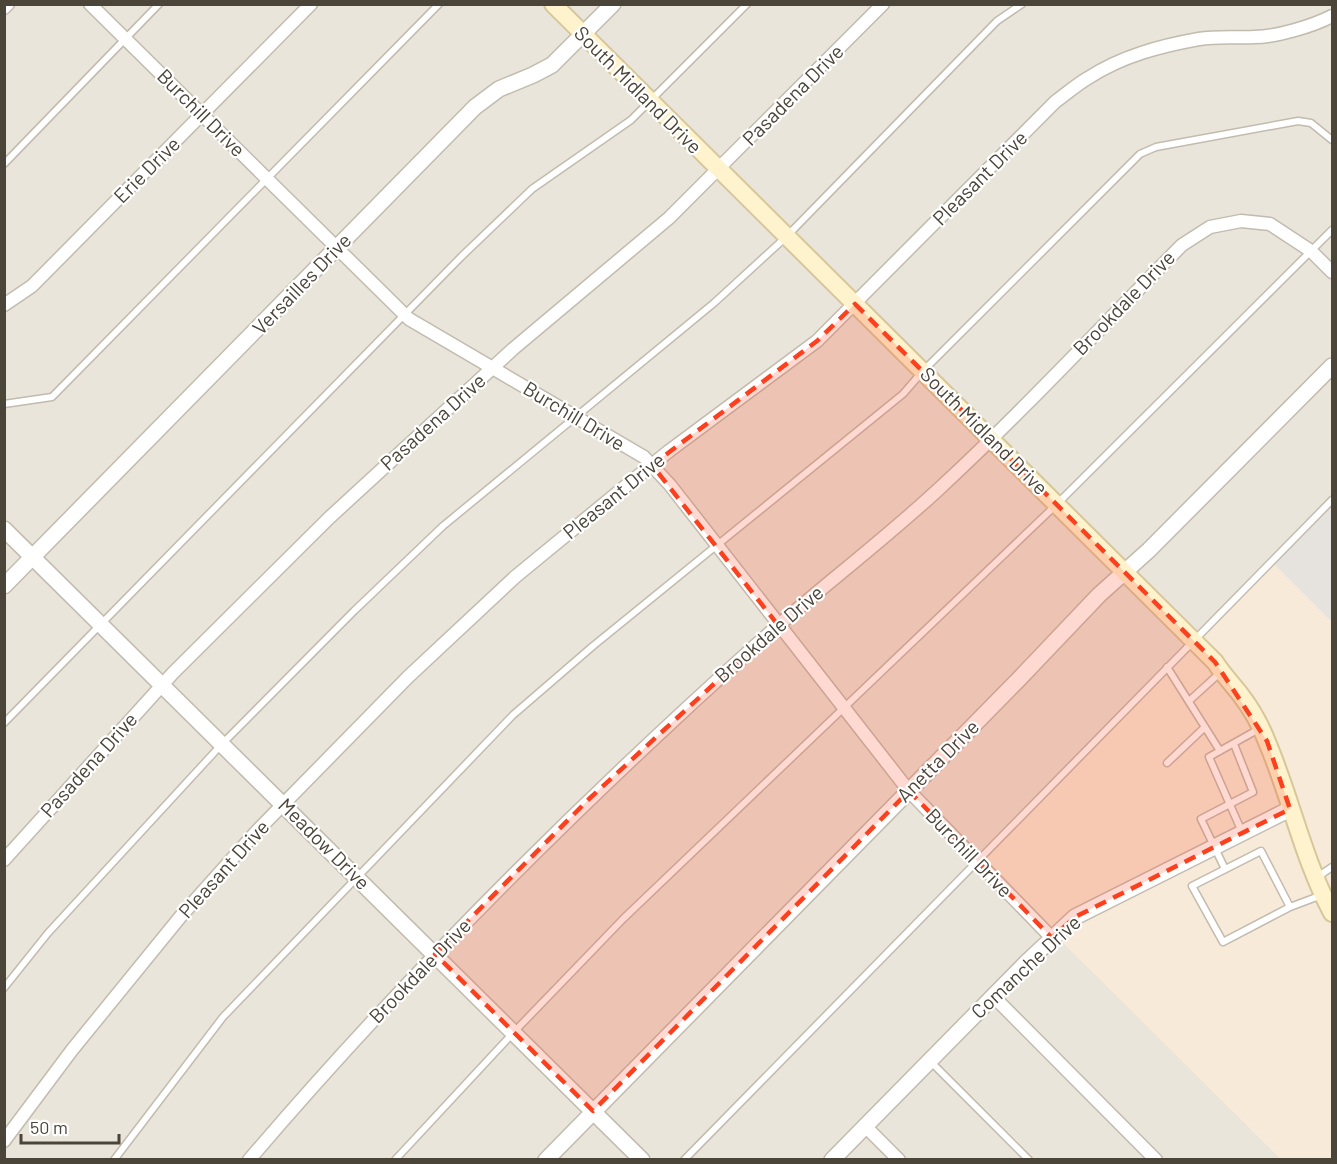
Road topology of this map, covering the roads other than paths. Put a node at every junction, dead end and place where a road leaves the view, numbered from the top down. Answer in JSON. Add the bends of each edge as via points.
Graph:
{"nodes":[{"id":1,"x":8,"y":4,"type":"edge"},
{"id":2,"x":90,"y":4,"type":"edge"},
{"id":3,"x":159,"y":4,"type":"edge"},
{"id":4,"x":310,"y":4,"type":"edge"},
{"id":5,"x":439,"y":4,"type":"edge"},
{"id":6,"x":553,"y":4,"type":"edge"},
{"id":7,"x":613,"y":4,"type":"edge"},
{"id":8,"x":747,"y":4,"type":"edge"},
{"id":9,"x":883,"y":4,"type":"edge"},
{"id":10,"x":1022,"y":4,"type":"edge"},
{"id":11,"x":4,"y":8,"type":"edge"},
{"id":12,"x":1332,"y":16,"type":"edge"},
{"id":13,"x":583,"y":34,"type":"junction"},
{"id":14,"x":125,"y":39,"type":"junction"},
{"id":15,"x":650,"y":102,"type":"junction"},
{"id":16,"x":202,"y":114,"type":"junction"},
{"id":17,"x":1332,"y":140,"type":"edge"},
{"id":18,"x":4,"y":164,"type":"edge"},
{"id":19,"x":718,"y":170,"type":"junction"},
{"id":20,"x":267,"y":178,"type":"junction"},
{"id":21,"x":1332,"y":230,"type":"edge"},
{"id":22,"x":786,"y":237,"type":"junction"},
{"id":23,"x":337,"y":248,"type":"junction"},
{"id":24,"x":1311,"y":251,"type":"junction"},
{"id":25,"x":1332,"y":272,"type":"edge"},
{"id":26,"x":855,"y":304,"type":"junction"},
{"id":27,"x":4,"y":305,"type":"edge"},
{"id":28,"x":405,"y":315,"type":"junction"},
{"id":29,"x":1332,"y":366,"type":"edge"},
{"id":30,"x":493,"y":368,"type":"junction"},
{"id":31,"x":923,"y":371,"type":"junction"},
{"id":32,"x":4,"y":404,"type":"edge"},
{"id":33,"x":576,"y":418,"type":"junction"},
{"id":34,"x":991,"y":439,"type":"junction"},
{"id":35,"x":652,"y":465,"type":"junction"},
{"id":36,"x":1332,"y":500,"type":"edge"},
{"id":37,"x":1057,"y":504,"type":"junction"},
{"id":38,"x":4,"y":529,"type":"edge"},
{"id":39,"x":717,"y":546,"type":"junction"},
{"id":40,"x":33,"y":557,"type":"junction"},
{"id":41,"x":1125,"y":572,"type":"junction"},
{"id":42,"x":4,"y":586,"type":"edge"},
{"id":43,"x":100,"y":624,"type":"junction"},
{"id":44,"x":778,"y":625,"type":"junction"},
{"id":45,"x":1194,"y":640,"type":"junction"},
{"id":46,"x":1167,"y":667,"type":"junction"},
{"id":47,"x":1222,"y":671,"type":"junction"},
{"id":48,"x":162,"y":685,"type":"junction"},
{"id":49,"x":1189,"y":701,"type":"junction"},
{"id":50,"x":844,"y":710,"type":"junction"},
{"id":51,"x":4,"y":723,"type":"edge"},
{"id":52,"x":1205,"y":728,"type":"junction"},
{"id":53,"x":1260,"y":729,"type":"junction"},
{"id":54,"x":222,"y":744,"type":"junction"},
{"id":55,"x":1234,"y":744,"type":"junction"},
{"id":56,"x":1220,"y":751,"type":"junction"},
{"id":57,"x":1167,"y":763,"type":"dead end"},
{"id":58,"x":909,"y":791,"type":"junction"},
{"id":59,"x":283,"y":804,"type":"junction"},
{"id":60,"x":1230,"y":804,"type":"junction"},
{"id":61,"x":1290,"y":809,"type":"junction"},
{"id":62,"x":1243,"y":833,"type":"junction"},
{"id":63,"x":1214,"y":848,"type":"junction"},
{"id":64,"x":4,"y":860,"type":"edge"},
{"id":65,"x":977,"y":863,"type":"junction"},
{"id":66,"x":1332,"y":867,"type":"edge"},
{"id":67,"x":1225,"y":869,"type":"junction"},
{"id":68,"x":357,"y":877,"type":"junction"},
{"id":69,"x":1316,"y":878,"type":"junction"},
{"id":70,"x":1323,"y":895,"type":"junction"},
{"id":71,"x":1290,"y":907,"type":"junction"},
{"id":72,"x":1332,"y":913,"type":"edge"},
{"id":73,"x":1052,"y":938,"type":"junction"},
{"id":74,"x":435,"y":954,"type":"junction"},
{"id":75,"x":4,"y":988,"type":"edge"},
{"id":76,"x":993,"y":996,"type":"junction"},
{"id":77,"x":514,"y":1032,"type":"junction"},
{"id":78,"x":929,"y":1061,"type":"junction"},
{"id":79,"x":593,"y":1111,"type":"junction"},
{"id":80,"x":865,"y":1126,"type":"junction"},
{"id":81,"x":4,"y":1141,"type":"edge"},
{"id":82,"x":114,"y":1160,"type":"edge"},
{"id":83,"x":249,"y":1160,"type":"edge"},
{"id":84,"x":395,"y":1160,"type":"edge"},
{"id":85,"x":546,"y":1160,"type":"edge"},
{"id":86,"x":642,"y":1160,"type":"edge"},
{"id":87,"x":684,"y":1160,"type":"edge"},
{"id":88,"x":832,"y":1160,"type":"edge"},
{"id":89,"x":899,"y":1160,"type":"edge"},
{"id":90,"x":1029,"y":1160,"type":"edge"},
{"id":91,"x":1156,"y":1160,"type":"edge"}],
"edges":[{"from":1,"to":11,"type":"street"},
{"from":2,"to":14,"type":"street","name":"Burchill Drive"},
{"from":3,"to":14,"type":"lane"},
{"from":4,"to":16,"type":"street","name":"Erie Drive"},
{"from":5,"to":20,"type":"lane"},
{"from":6,"to":13,"type":"main road","name":"South Midland Drive"},
{"from":7,"to":13,"type":"street","name":"Versailles Drive"},
{"from":8,"to":15,"type":"lane"},
{"from":9,"to":19,"type":"street","name":"Pasadena Drive"},
{"from":10,"to":22,"type":"lane","via":[[998,21]]},
{"from":12,"to":26,"type":"street","name":"Pleasant Drive","via":[[1292,31],[1173,43],[1138,53],[1088,77],[1052,105]]},
{"from":13,"to":15,"type":"main road","name":"South Midland Drive"},
{"from":13,"to":23,"type":"street","name":"Versailles Drive","via":[[552,65],[484,99]]},
{"from":14,"to":16,"type":"street","name":"Burchill Drive"},
{"from":14,"to":18,"type":"lane"},
{"from":15,"to":19,"type":"main road","name":"South Midland Drive"},
{"from":15,"to":28,"type":"lane","via":[[606,140],[532,189]]},
{"from":16,"to":20,"type":"street","name":"Burchill Drive"},
{"from":16,"to":27,"type":"street","name":"Erie Drive","via":[[32,286]]},
{"from":17,"to":31,"type":"lane","via":[[1311,123],[1298,121],[1156,147],[1140,154]]},
{"from":19,"to":22,"type":"main road","name":"South Midland Drive"},
{"from":19,"to":30,"type":"street","name":"Pasadena Drive","via":[[669,218]]},
{"from":20,"to":23,"type":"street","name":"Burchill Drive"},
{"from":20,"to":32,"type":"lane","via":[[52,397]]},
{"from":21,"to":24,"type":"lane"},
{"from":22,"to":26,"type":"main road","name":"South Midland Drive"},
{"from":22,"to":33,"type":"lane"},
{"from":23,"to":28,"type":"street","name":"Burchill Drive"},
{"from":23,"to":40,"type":"street","name":"Versailles Drive"},
{"from":24,"to":25,"type":"street","name":"Brookdale Drive"},
{"from":24,"to":34,"type":"street","name":"Brookdale Drive","via":[[1270,225],[1241,221],[1210,226],[1182,244]]},
{"from":24,"to":37,"type":"lane"},
{"from":26,"to":31,"type":"main road","name":"South Midland Drive"},
{"from":26,"to":35,"type":"street","name":"Pleasant Drive","via":[[811,346]]},
{"from":28,"to":30,"type":"street","name":"Burchill Drive"},
{"from":28,"to":43,"type":"lane"},
{"from":29,"to":41,"type":"street","name":"Anetta Drive"},
{"from":30,"to":33,"type":"street","name":"Burchill Drive"},
{"from":30,"to":48,"type":"street","name":"Pasadena Drive","via":[[329,518]]},
{"from":31,"to":34,"type":"main road","name":"South Midland Drive"},
{"from":31,"to":39,"type":"lane","via":[[903,394]]},
{"from":33,"to":35,"type":"street","name":"Burchill Drive"},
{"from":33,"to":54,"type":"lane","via":[[443,526]]},
{"from":34,"to":37,"type":"main road","name":"South Midland Drive"},
{"from":34,"to":44,"type":"street","name":"Brookdale Drive","via":[[939,489]]},
{"from":35,"to":39,"type":"street","name":"Burchill Drive"},
{"from":35,"to":59,"type":"street","name":"Pleasant Drive","via":[[472,616]]},
{"from":36,"to":45,"type":"lane"},
{"from":37,"to":41,"type":"main road","name":"South Midland Drive"},
{"from":37,"to":50,"type":"lane"},
{"from":38,"to":40,"type":"street","name":"Meadow Drive"},
{"from":39,"to":44,"type":"street","name":"Burchill Drive"},
{"from":39,"to":68,"type":"lane","via":[[513,715]]},
{"from":40,"to":42,"type":"street","name":"Versailles Drive"},
{"from":40,"to":43,"type":"street","name":"Meadow Drive"},
{"from":41,"to":45,"type":"main road","name":"South Midland Drive"},
{"from":41,"to":58,"type":"street","name":"Anetta Drive"},
{"from":43,"to":48,"type":"street","name":"Meadow Drive"},
{"from":43,"to":51,"type":"lane"},
{"from":44,"to":50,"type":"street","name":"Burchill Drive"},
{"from":44,"to":74,"type":"street","name":"Brookdale Drive","via":[[589,799]]},
{"from":45,"to":46,"type":"lane"},
{"from":45,"to":47,"type":"main road","name":"South Midland Drive"},
{"from":46,"to":49,"type":"lane"},
{"from":46,"to":65,"type":"lane"},
{"from":47,"to":49,"type":"lane"},
{"from":47,"to":53,"type":"main road","name":"South Midland Drive"},
{"from":48,"to":54,"type":"street","name":"Meadow Drive"},
{"from":48,"to":64,"type":"street","name":"Pasadena Drive"},
{"from":49,"to":52,"type":"lane"},
{"from":50,"to":58,"type":"street","name":"Burchill Drive"},
{"from":50,"to":77,"type":"lane","via":[[623,919]]},
{"from":52,"to":56,"type":"lane"},
{"from":52,"to":57,"type":"lane"},
{"from":53,"to":55,"type":"lane"},
{"from":53,"to":61,"type":"main road","name":"South Midland Drive","via":[[1277,763]]},
{"from":54,"to":59,"type":"street","name":"Meadow Drive"},
{"from":54,"to":75,"type":"lane","via":[[48,933]]},
{"from":55,"to":56,"type":"lane"},
{"from":55,"to":60,"type":"lane","via":[[1253,792]]},
{"from":56,"to":60,"type":"lane","via":[[1209,757]]},
{"from":58,"to":65,"type":"street","name":"Burchill Drive"},
{"from":58,"to":79,"type":"street","name":"Anetta Drive"},
{"from":59,"to":68,"type":"street","name":"Meadow Drive"},
{"from":59,"to":81,"type":"street","name":"Pleasant Drive","via":[[137,968]]},
{"from":60,"to":62,"type":"lane"},
{"from":60,"to":63,"type":"lane","via":[[1201,819]]},
{"from":61,"to":62,"type":"street","name":"Comanche Drive"},
{"from":61,"to":69,"type":"main road","name":"South Midland Drive"},
{"from":62,"to":63,"type":"street","name":"Comanche Drive"},
{"from":63,"to":67,"type":"lane"},
{"from":63,"to":73,"type":"street","name":"Comanche Drive","via":[[1075,917]]},
{"from":65,"to":73,"type":"street","name":"Burchill Drive"},
{"from":65,"to":87,"type":"lane"},
{"from":66,"to":69,"type":"lane"},
{"from":67,"to":71,"type":"lane","via":[[1261,851]]},
{"from":67,"to":71,"type":"lane","via":[[1192,886],[1223,942]]},
{"from":68,"to":74,"type":"street","name":"Meadow Drive"},
{"from":68,"to":82,"type":"lane","via":[[223,1017]]},
{"from":69,"to":70,"type":"main road","name":"South Midland Drive"},
{"from":70,"to":71,"type":"lane"},
{"from":70,"to":72,"type":"main road","name":"South Midland Drive"},
{"from":73,"to":76,"type":"street","name":"Comanche Drive"},
{"from":74,"to":77,"type":"street","name":"Meadow Drive"},
{"from":74,"to":83,"type":"street","name":"Brookdale Drive"},
{"from":76,"to":78,"type":"street","name":"Comanche Drive"},
{"from":76,"to":91,"type":"street"},
{"from":77,"to":79,"type":"street","name":"Meadow Drive"},
{"from":77,"to":84,"type":"lane"},
{"from":78,"to":80,"type":"street","name":"Comanche Drive"},
{"from":78,"to":90,"type":"lane"},
{"from":79,"to":85,"type":"street","name":"Anetta Drive"},
{"from":79,"to":86,"type":"street","name":"Meadow Drive"},
{"from":80,"to":88,"type":"street","name":"Comanche Drive"},
{"from":80,"to":89,"type":"street"}]}
